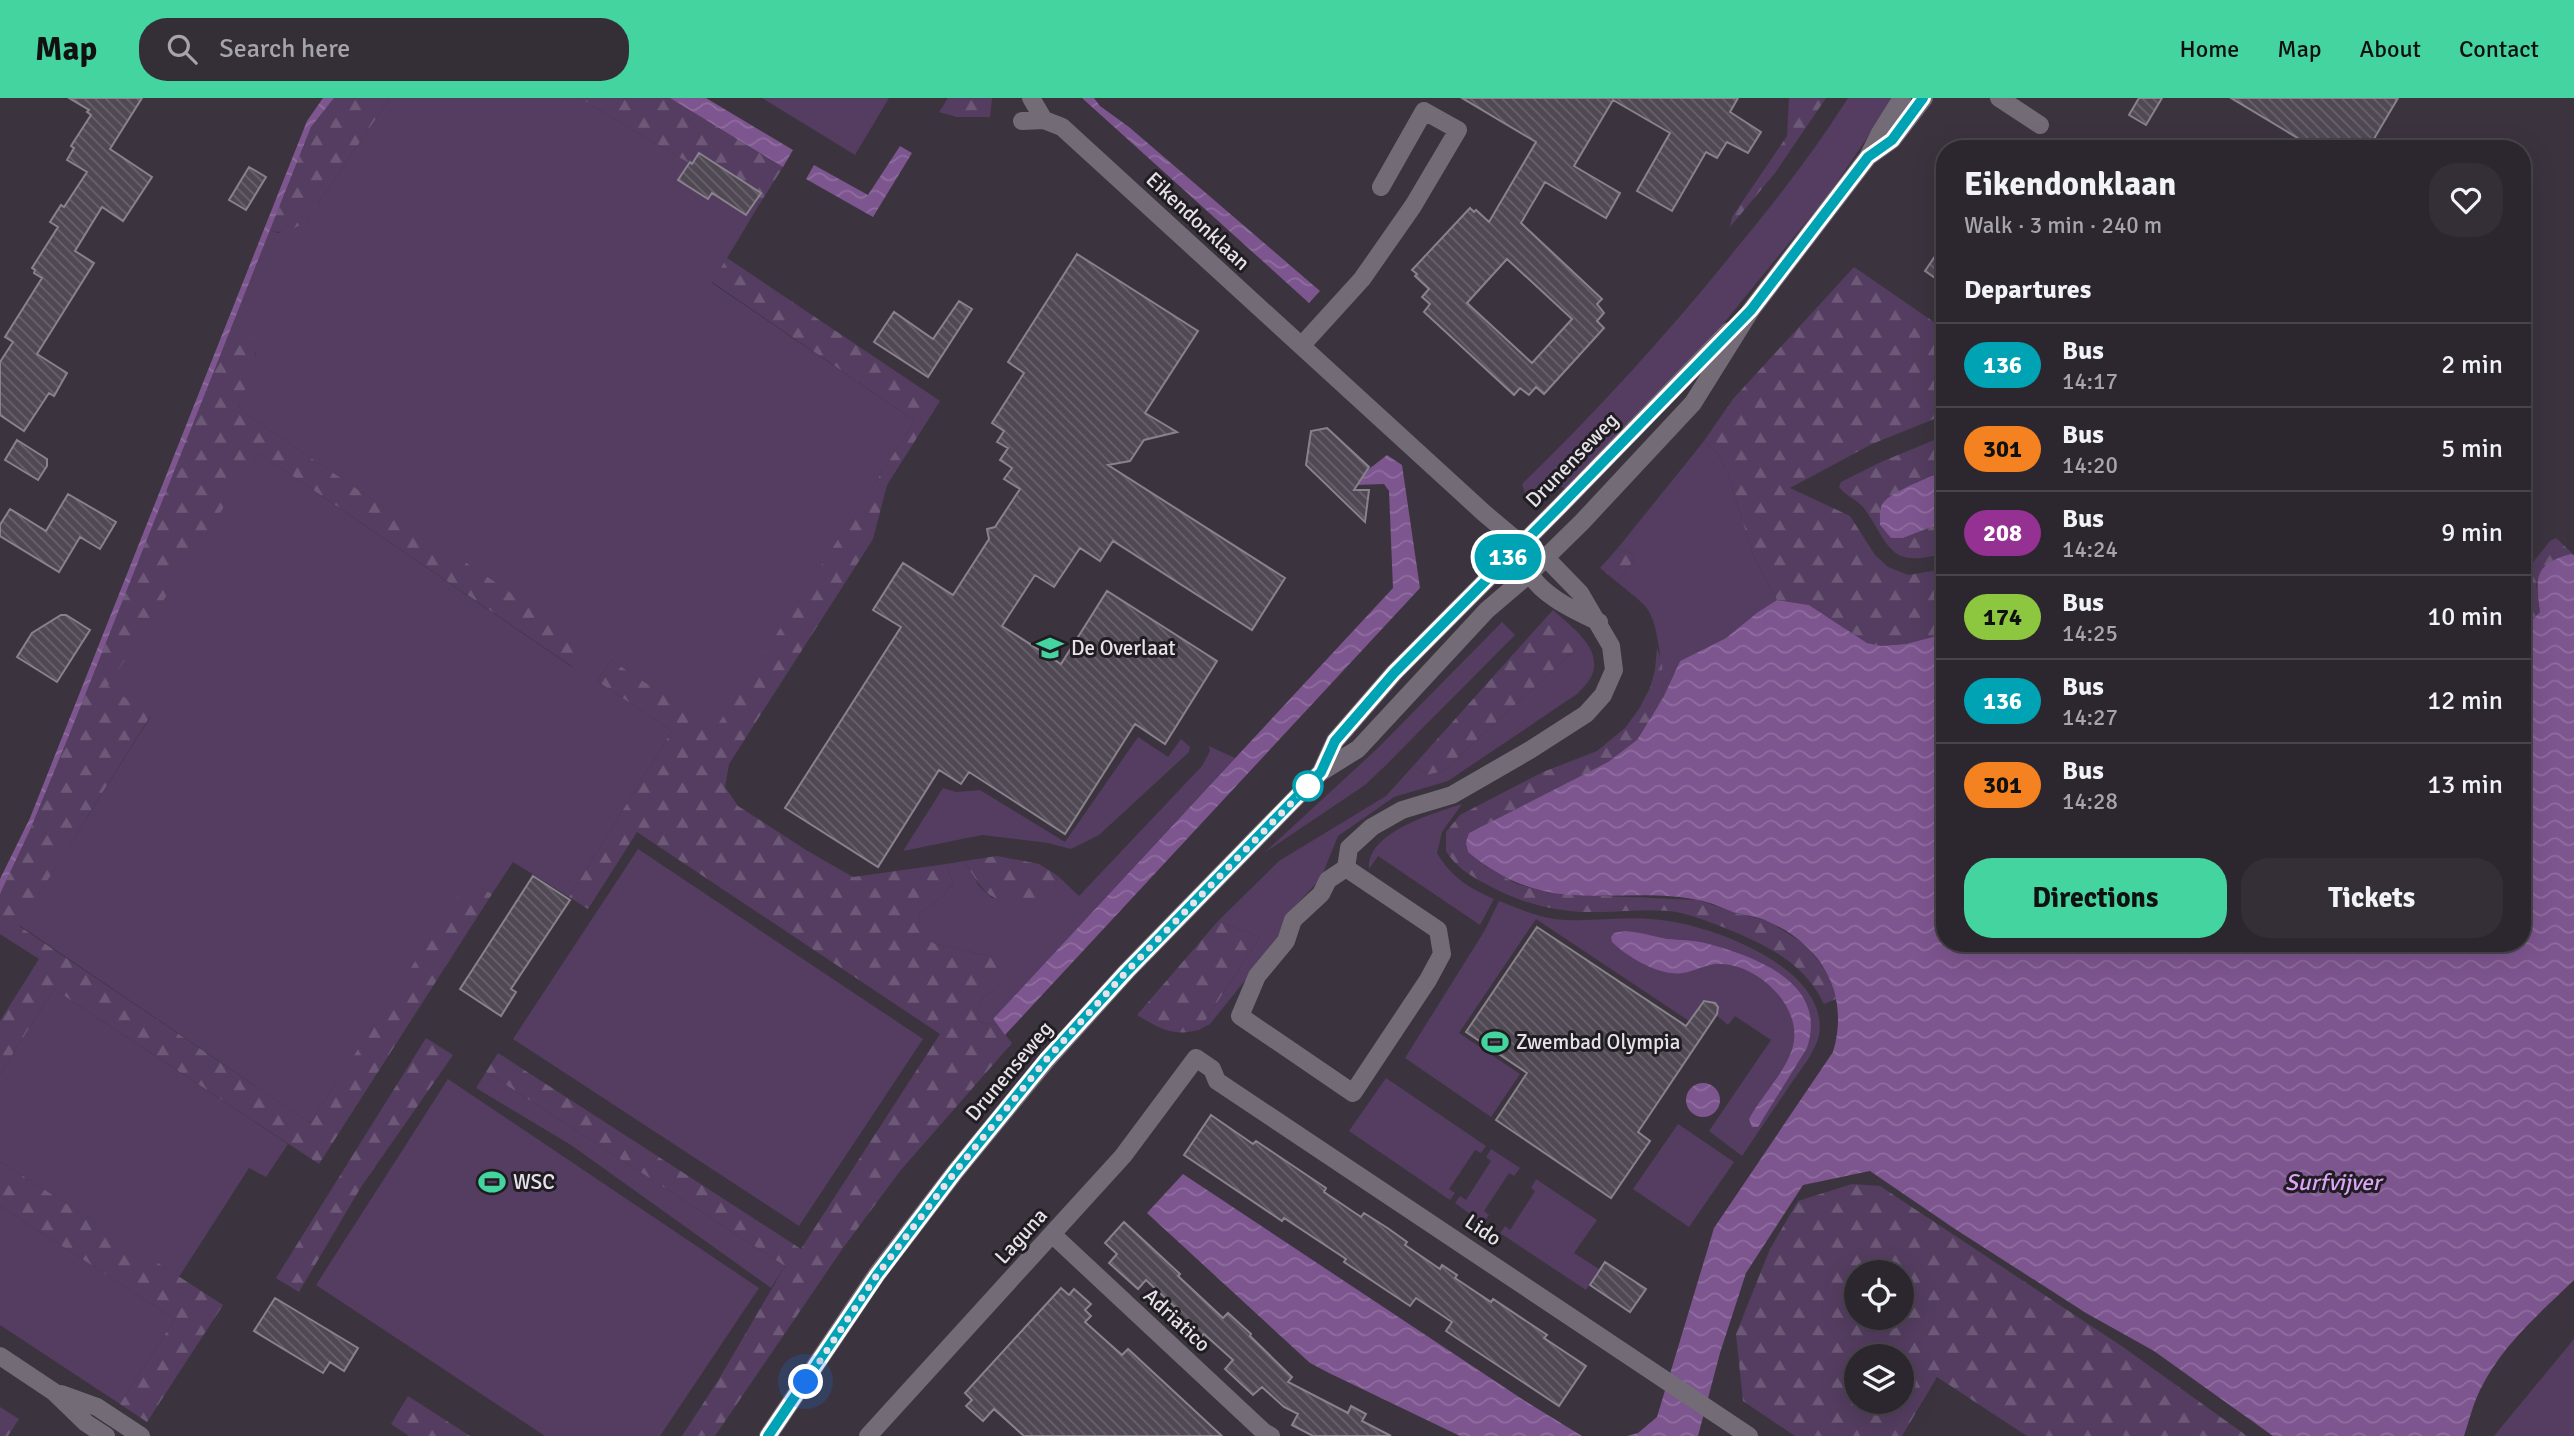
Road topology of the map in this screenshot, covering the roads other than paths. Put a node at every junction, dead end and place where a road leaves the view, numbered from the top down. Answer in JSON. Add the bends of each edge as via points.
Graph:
{"nodes":[{"id":1,"x":1031,"y":98,"type":"edge"},
{"id":2,"x":1902,"y":98,"type":"edge"},
{"id":3,"x":1923,"y":98,"type":"edge"},
{"id":4,"x":1999,"y":98,"type":"edge"},
{"id":5,"x":1044,"y":120,"type":"junction"},
{"id":6,"x":1022,"y":121,"type":"dead end"},
{"id":7,"x":2040,"y":125,"type":"dead end"},
{"id":8,"x":1868,"y":157,"type":"junction"},
{"id":9,"x":1381,"y":187,"type":"dead end"},
{"id":10,"x":1751,"y":310,"type":"junction"},
{"id":11,"x":1302,"y":345,"type":"junction"},
{"id":12,"x":1521,"y":544,"type":"junction"},
{"id":13,"x":1545,"y":557,"type":"junction"},
{"id":14,"x":1528,"y":574,"type":"junction"},
{"id":15,"x":1599,"y":622,"type":"junction"},
{"id":16,"x":1321,"y":772,"type":"junction"},
{"id":17,"x":1346,"y":868,"type":"junction"},
{"id":18,"x":1196,"y":1058,"type":"joint"},
{"id":19,"x":1053,"y":1235,"type":"junction"},
{"id":20,"x":0,"y":1356,"type":"edge"},
{"id":21,"x":54,"y":1392,"type":"junction"},
{"id":22,"x":770,"y":1435,"type":"edge"},
{"id":23,"x":106,"y":1436,"type":"edge"},
{"id":24,"x":141,"y":1436,"type":"edge"},
{"id":25,"x":868,"y":1436,"type":"edge"},
{"id":26,"x":1271,"y":1436,"type":"edge"},
{"id":27,"x":1749,"y":1436,"type":"edge"}],
"edges":[{"from":1,"to":5,"type":"street"},
{"from":2,"to":8,"type":"street","name":"Drunenseweg"},
{"from":3,"to":8,"type":"street","name":"Drunenseweg","via":[[1892,140]]},
{"from":4,"to":7,"type":"street"},
{"from":5,"to":6,"type":"street"},
{"from":5,"to":11,"type":"street","name":"Eikendonklaan","via":[[1062,127]]},
{"from":8,"to":10,"type":"street","name":"Drunenseweg"},
{"from":9,"to":11,"type":"street","via":[[1424,111],[1458,130],[1362,279]]},
{"from":10,"to":12,"type":"street","name":"Drunenseweg"},
{"from":10,"to":13,"type":"street","name":"Drunenseweg","via":[[1693,403]]},
{"from":11,"to":12,"type":"street","name":"Eikendonklaan"},
{"from":12,"to":13,"type":"street","name":"Eikendonklaan"},
{"from":12,"to":14,"type":"street"},
{"from":12,"to":16,"type":"street","name":"Drunenseweg","via":[[1394,673],[1335,741]]},
{"from":13,"to":14,"type":"street","name":"Drunenseweg"},
{"from":13,"to":15,"type":"street","name":"Eikendonklaan","via":[[1580,593]]},
{"from":14,"to":15,"type":"street","via":[[1565,607]]},
{"from":14,"to":16,"type":"street","name":"Drunenseweg","via":[[1488,610],[1358,749]]},
{"from":15,"to":17,"type":"street","name":"Eikendonklaan","via":[[1611,646],[1614,670],[1603,695],[1586,714],[1452,794],[1402,810],[1372,827],[1349,848]]},
{"from":16,"to":22,"type":"street","name":"Drunenseweg","via":[[1046,1060],[877,1275]]},
{"from":17,"to":17,"type":"street","via":[[1328,880],[1321,894],[1293,920],[1286,941],[1257,976],[1240,1016],[1353,1093],[1442,954],[1438,930]]},
{"from":18,"to":19,"type":"street","name":"Laguna","via":[[1123,1156]]},
{"from":18,"to":27,"type":"street","name":"Lido","via":[[1212,1069],[1217,1081]]},
{"from":19,"to":25,"type":"street","name":"Laguna"},
{"from":19,"to":26,"type":"street","name":"Adriatico"},
{"from":20,"to":21,"type":"street"},
{"from":21,"to":23,"type":"street"},
{"from":21,"to":24,"type":"street","via":[[97,1407]]}]}
